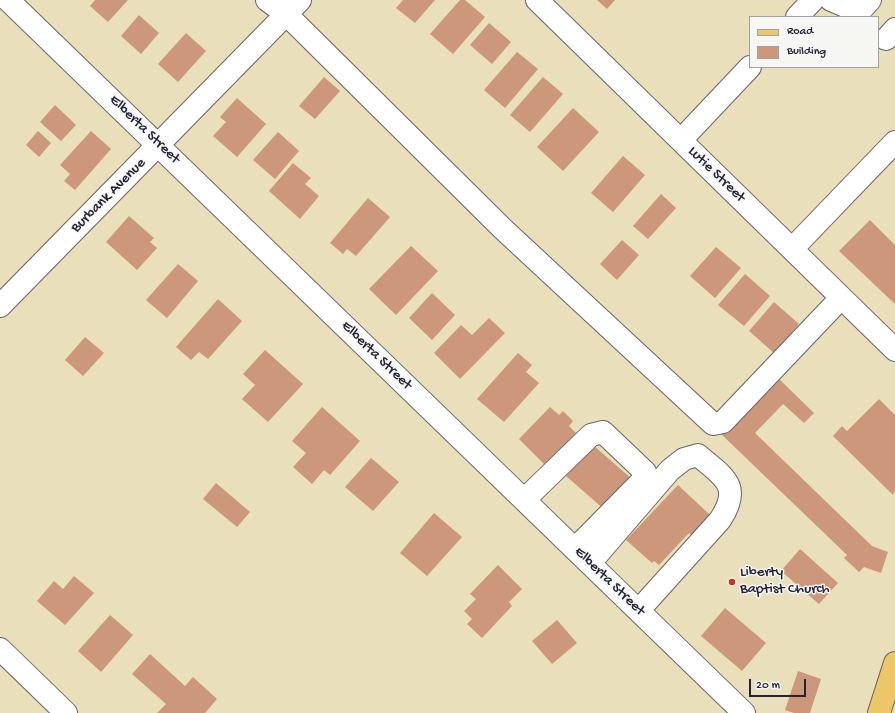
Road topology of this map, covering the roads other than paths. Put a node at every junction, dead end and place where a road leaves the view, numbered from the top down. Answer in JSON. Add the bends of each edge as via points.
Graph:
{"nodes":[{"id":1,"x":8,"y":0,"type":"edge"},
{"id":2,"x":267,"y":0,"type":"edge"},
{"id":3,"x":537,"y":0,"type":"edge"},
{"id":4,"x":814,"y":0,"type":"edge"},
{"id":5,"x":830,"y":0,"type":"edge"},
{"id":6,"x":870,"y":0,"type":"edge"},
{"id":7,"x":293,"y":7,"type":"edge"},
{"id":8,"x":798,"y":16,"type":"edge"},
{"id":9,"x":749,"y":68,"type":"edge"},
{"id":10,"x":681,"y":140,"type":"junction"},
{"id":11,"x":895,"y":142,"type":"edge"},
{"id":12,"x":160,"y":145,"type":"junction"},
{"id":13,"x":792,"y":249,"type":"junction"},
{"id":14,"x":841,"y":298,"type":"junction"},
{"id":15,"x":0,"y":306,"type":"edge"},
{"id":16,"x":895,"y":350,"type":"edge"},
{"id":17,"x":524,"y":500,"type":"junction"},
{"id":18,"x":582,"y":556,"type":"junction"},
{"id":19,"x":639,"y":610,"type":"junction"},
{"id":20,"x":0,"y":649,"type":"edge"},
{"id":21,"x":895,"y":663,"type":"edge"},
{"id":22,"x":740,"y":712,"type":"edge"},
{"id":23,"x":66,"y":713,"type":"edge"},
{"id":24,"x":879,"y":713,"type":"edge"}],
"edges":[{"from":1,"to":12,"type":"street","name":"Elberta Street"},
{"from":2,"to":7,"type":"street"},
{"from":3,"to":10,"type":"street","name":"Lutie Street"},
{"from":4,"to":8,"type":"street"},
{"from":5,"to":6,"type":"street","via":[[858,12]]},
{"from":7,"to":12,"type":"street","name":"Burbank Avenue"},
{"from":7,"to":14,"type":"street","via":[[503,229],[713,424],[723,422]]},
{"from":9,"to":10,"type":"street"},
{"from":10,"to":13,"type":"street","name":"Lutie Street"},
{"from":11,"to":13,"type":"street"},
{"from":12,"to":15,"type":"street","name":"Burbank Avenue"},
{"from":12,"to":17,"type":"street","name":"Elberta Street"},
{"from":13,"to":14,"type":"street","name":"Lutie Street"},
{"from":14,"to":16,"type":"street","name":"Lutie Street"},
{"from":17,"to":18,"type":"street","name":"Elberta Street"},
{"from":17,"to":18,"type":"street","via":[[591,435],[603,432],[640,467],[645,472],[644,479]]},
{"from":18,"to":19,"type":"street","name":"Elberta Street"},
{"from":18,"to":19,"type":"street","via":[[670,470],[684,459],[698,454],[728,483],[732,495],[728,508]]},
{"from":19,"to":22,"type":"street","name":"Elberta Street"},
{"from":20,"to":23,"type":"street"},
{"from":21,"to":24,"type":"main road"}]}
